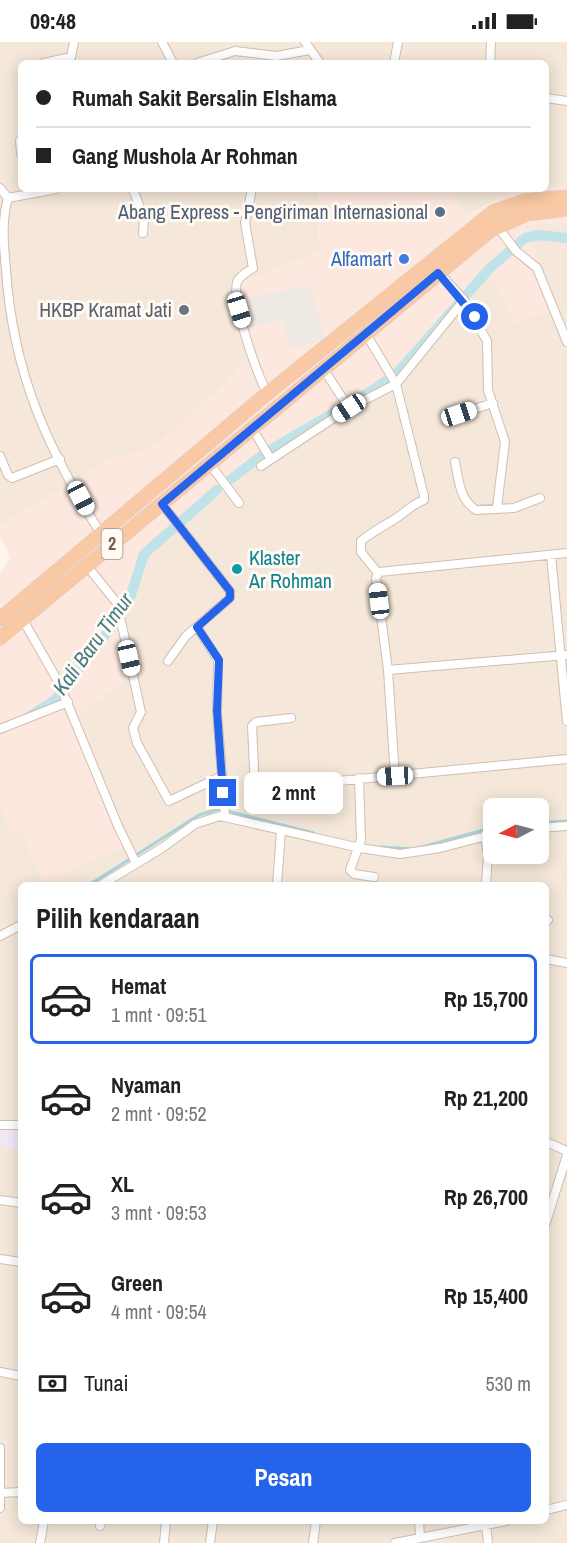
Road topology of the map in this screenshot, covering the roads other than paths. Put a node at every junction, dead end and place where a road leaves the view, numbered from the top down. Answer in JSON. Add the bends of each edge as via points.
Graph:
{"nodes":[{"id":1,"x":74,"y":42,"type":"edge"},
{"id":2,"x":162,"y":42,"type":"edge"},
{"id":3,"x":305,"y":42,"type":"edge"},
{"id":4,"x":398,"y":42,"type":"edge"},
{"id":5,"x":491,"y":42,"type":"edge"},
{"id":6,"x":310,"y":50,"type":"junction"},
{"id":7,"x":276,"y":59,"type":"edge"},
{"id":8,"x":58,"y":60,"type":"edge"},
{"id":9,"x":171,"y":60,"type":"edge"},
{"id":10,"x":206,"y":60,"type":"edge"},
{"id":11,"x":318,"y":60,"type":"edge"},
{"id":12,"x":395,"y":60,"type":"edge"},
{"id":13,"x":490,"y":60,"type":"edge"},
{"id":14,"x":549,"y":98,"type":"edge"},
{"id":15,"x":567,"y":101,"type":"edge"},
{"id":16,"x":0,"y":188,"type":"edge"},
{"id":17,"x":24,"y":192,"type":"edge"},
{"id":18,"x":134,"y":192,"type":"edge"},
{"id":19,"x":251,"y":192,"type":"edge"},
{"id":20,"x":567,"y":196,"type":"edge"},
{"id":21,"x":8,"y":198,"type":"junction"},
{"id":22,"x":567,"y":209,"type":"edge"},
{"id":23,"x":501,"y":232,"type":"junction"},
{"id":24,"x":143,"y":233,"type":"dead end"},
{"id":25,"x":438,"y":273,"type":"junction"},
{"id":26,"x":461,"y":297,"type":"junction"},
{"id":27,"x":366,"y":334,"type":"junction"},
{"id":28,"x":567,"y":342,"type":"edge"},
{"id":29,"x":324,"y":369,"type":"junction"},
{"id":30,"x":396,"y":382,"type":"junction"},
{"id":31,"x":268,"y":394,"type":"junction"},
{"id":32,"x":493,"y":403,"type":"junction"},
{"id":33,"x":347,"y":405,"type":"junction"},
{"id":34,"x":447,"y":418,"type":"dead end"},
{"id":35,"x":252,"y":428,"type":"junction"},
{"id":36,"x":220,"y":445,"type":"junction"},
{"id":37,"x":0,"y":456,"type":"edge"},
{"id":38,"x":270,"y":458,"type":"junction"},
{"id":39,"x":60,"y":459,"type":"junction"},
{"id":40,"x":455,"y":462,"type":"dead end"},
{"id":41,"x":201,"y":464,"type":"junction"},
{"id":42,"x":261,"y":466,"type":"dead end"},
{"id":43,"x":540,"y":498,"type":"dead end"},
{"id":44,"x":239,"y":503,"type":"dead end"},
{"id":45,"x":163,"y":505,"type":"junction"},
{"id":46,"x":497,"y":507,"type":"junction"},
{"id":47,"x":101,"y":534,"type":"junction"},
{"id":48,"x":567,"y":553,"type":"edge"},
{"id":49,"x":551,"y":555,"type":"junction"},
{"id":50,"x":87,"y":567,"type":"junction"},
{"id":51,"x":377,"y":575,"type":"junction"},
{"id":52,"x":0,"y":619,"type":"edge"},
{"id":53,"x":23,"y":620,"type":"junction"},
{"id":54,"x":197,"y":627,"type":"junction"},
{"id":55,"x":0,"y":638,"type":"edge"},
{"id":56,"x":564,"y":655,"type":"edge"},
{"id":57,"x":168,"y":661,"type":"dead end"},
{"id":58,"x":388,"y":670,"type":"junction"},
{"id":59,"x":67,"y":701,"type":"junction"},
{"id":60,"x":291,"y":718,"type":"dead end"},
{"id":61,"x":567,"y":721,"type":"edge"},
{"id":62,"x":0,"y":729,"type":"edge"},
{"id":63,"x":567,"y":759,"type":"edge"},
{"id":64,"x":222,"y":776,"type":"junction"},
{"id":65,"x":395,"y":776,"type":"junction"},
{"id":66,"x":359,"y":778,"type":"junction"},
{"id":67,"x":225,"y":816,"type":"junction"},
{"id":68,"x":567,"y":826,"type":"edge"},
{"id":69,"x":549,"y":827,"type":"edge"},
{"id":70,"x":281,"y":831,"type":"junction"},
{"id":71,"x":483,"y":836,"type":"edge"},
{"id":72,"x":360,"y":845,"type":"junction"},
{"id":73,"x":134,"y":860,"type":"junction"},
{"id":74,"x":487,"y":864,"type":"edge"},
{"id":75,"x":374,"y":877,"type":"dead end"},
{"id":76,"x":105,"y":882,"type":"edge"},
{"id":77,"x":278,"y":882,"type":"edge"},
{"id":78,"x":486,"y":882,"type":"edge"},
{"id":79,"x":18,"y":927,"type":"edge"},
{"id":80,"x":0,"y":936,"type":"edge"},
{"id":81,"x":549,"y":960,"type":"edge"},
{"id":82,"x":567,"y":963,"type":"edge"},
{"id":83,"x":0,"y":1125,"type":"edge"},
{"id":84,"x":18,"y":1125,"type":"edge"},
{"id":85,"x":549,"y":1144,"type":"edge"},
{"id":86,"x":567,"y":1153,"type":"edge"},
{"id":87,"x":0,"y":1200,"type":"edge"},
{"id":88,"x":18,"y":1203,"type":"edge"},
{"id":89,"x":549,"y":1212,"type":"edge"},
{"id":90,"x":0,"y":1259,"type":"edge"},
{"id":91,"x":18,"y":1262,"type":"edge"},
{"id":92,"x":0,"y":1372,"type":"edge"},
{"id":93,"x":18,"y":1375,"type":"edge"},
{"id":94,"x":0,"y":1448,"type":"edge"},
{"id":95,"x":18,"y":1492,"type":"edge"},
{"id":96,"x":1,"y":1493,"type":"edge"},
{"id":97,"x":567,"y":1505,"type":"edge"},
{"id":98,"x":0,"y":1508,"type":"edge"},
{"id":99,"x":549,"y":1509,"type":"edge"},
{"id":100,"x":43,"y":1524,"type":"edge"},
{"id":101,"x":166,"y":1524,"type":"edge"},
{"id":102,"x":213,"y":1524,"type":"edge"},
{"id":103,"x":316,"y":1524,"type":"edge"},
{"id":104,"x":420,"y":1524,"type":"edge"},
{"id":105,"x":491,"y":1524,"type":"edge"},
{"id":106,"x":486,"y":1525,"type":"junction"},
{"id":107,"x":426,"y":1538,"type":"edge"},
{"id":108,"x":40,"y":1543,"type":"edge"},
{"id":109,"x":165,"y":1543,"type":"edge"},
{"id":110,"x":210,"y":1543,"type":"edge"},
{"id":111,"x":313,"y":1543,"type":"edge"},
{"id":112,"x":395,"y":1543,"type":"edge"},
{"id":113,"x":488,"y":1543,"type":"edge"}],
"edges":[{"from":1,"to":8,"type":"street","via":[[71,57]]},
{"from":2,"to":9,"type":"street"},
{"from":3,"to":6,"type":"street"},
{"from":4,"to":12,"type":"street"},
{"from":5,"to":13,"type":"street"},
{"from":6,"to":7,"type":"street"},
{"from":6,"to":11,"type":"street"},
{"from":7,"to":10,"type":"street","via":[[241,50]]},
{"from":14,"to":15,"type":"street"},
{"from":16,"to":21,"type":"street"},
{"from":17,"to":21,"type":"street"},
{"from":18,"to":24,"type":"street","via":[[144,219]]},
{"from":19,"to":31,"type":"street","via":[[245,223],[253,268],[238,280],[236,287],[239,310]]},
{"from":20,"to":31,"type":"highway","number":"2","via":[[524,201],[493,212]]},
{"from":21,"to":39,"type":"street","via":[[3,235],[8,310],[32,404]]},
{"from":22,"to":23,"type":"highway","number":"2","via":[[527,214]]},
{"from":23,"to":25,"type":"highway","number":"2"},
{"from":23,"to":28,"type":"street","via":[[537,268]]},
{"from":25,"to":26,"type":"street"},
{"from":25,"to":27,"type":"highway","number":"2"},
{"from":26,"to":30,"type":"street"},
{"from":26,"to":32,"type":"street","via":[[488,341],[487,382]]},
{"from":27,"to":29,"type":"highway","number":"2"},
{"from":27,"to":30,"type":"street"},
{"from":29,"to":33,"type":"street"},
{"from":29,"to":35,"type":"highway","number":"2"},
{"from":30,"to":33,"type":"street"},
{"from":30,"to":51,"type":"street","via":[[424,500],[361,541],[361,552]]},
{"from":31,"to":36,"type":"highway","number":"2"},
{"from":32,"to":34,"type":"street"},
{"from":32,"to":46,"type":"street","via":[[505,450]]},
{"from":33,"to":38,"type":"street"},
{"from":35,"to":36,"type":"highway","number":"2"},
{"from":35,"to":38,"type":"street"},
{"from":36,"to":41,"type":"highway","number":"2"},
{"from":37,"to":39,"type":"street","via":[[12,478]]},
{"from":38,"to":42,"type":"street"},
{"from":39,"to":47,"type":"street"},
{"from":40,"to":46,"type":"street","via":[[461,492],[469,505],[480,511]]},
{"from":41,"to":44,"type":"street"},
{"from":41,"to":45,"type":"highway","number":"2"},
{"from":41,"to":47,"type":"highway","number":"2"},
{"from":43,"to":46,"type":"street","via":[[514,508]]},
{"from":45,"to":50,"type":"highway","number":"2"},
{"from":45,"to":54,"type":"street","via":[[230,591],[230,598]]},
{"from":47,"to":52,"type":"highway","number":"2"},
{"from":48,"to":49,"type":"street"},
{"from":49,"to":51,"type":"street","via":[[384,569]]},
{"from":49,"to":56,"type":"street"},
{"from":50,"to":53,"type":"highway","number":"2"},
{"from":50,"to":64,"type":"street","via":[[117,603],[141,712],[133,728],[137,743],[169,801]]},
{"from":51,"to":58,"type":"street"},
{"from":53,"to":55,"type":"highway","number":"2"},
{"from":53,"to":59,"type":"street"},
{"from":54,"to":57,"type":"street"},
{"from":54,"to":64,"type":"street","via":[[219,660],[216,705]]},
{"from":56,"to":58,"type":"street"},
{"from":56,"to":61,"type":"street"},
{"from":58,"to":65,"type":"street"},
{"from":59,"to":62,"type":"street"},
{"from":59,"to":73,"type":"street"},
{"from":60,"to":66,"type":"street","via":[[256,722],[252,726],[255,789]]},
{"from":63,"to":65,"type":"street"},
{"from":64,"to":67,"type":"street"},
{"from":65,"to":66,"type":"street"},
{"from":66,"to":72,"type":"street"},
{"from":67,"to":70,"type":"street"},
{"from":67,"to":73,"type":"street","via":[[195,824]]},
{"from":68,"to":69,"type":"street"},
{"from":70,"to":72,"type":"street"},
{"from":70,"to":77,"type":"street"},
{"from":71,"to":72,"type":"street","via":[[409,854]]},
{"from":72,"to":75,"type":"street","via":[[351,873]]},
{"from":73,"to":76,"type":"street"},
{"from":74,"to":78,"type":"street"},
{"from":79,"to":80,"type":"street"},
{"from":81,"to":82,"type":"street"},
{"from":83,"to":84,"type":"street"},
{"from":85,"to":86,"type":"street"},
{"from":86,"to":89,"type":"street"},
{"from":87,"to":88,"type":"street"},
{"from":90,"to":91,"type":"street"},
{"from":92,"to":93,"type":"street"},
{"from":94,"to":96,"type":"street"},
{"from":95,"to":96,"type":"street"},
{"from":96,"to":98,"type":"street"},
{"from":97,"to":99,"type":"street"},
{"from":100,"to":108,"type":"street"},
{"from":101,"to":109,"type":"street"},
{"from":102,"to":110,"type":"street"},
{"from":103,"to":111,"type":"street"},
{"from":104,"to":107,"type":"street"},
{"from":105,"to":106,"type":"street"},
{"from":106,"to":107,"type":"street"},
{"from":106,"to":113,"type":"street"},
{"from":107,"to":112,"type":"street"}]}
